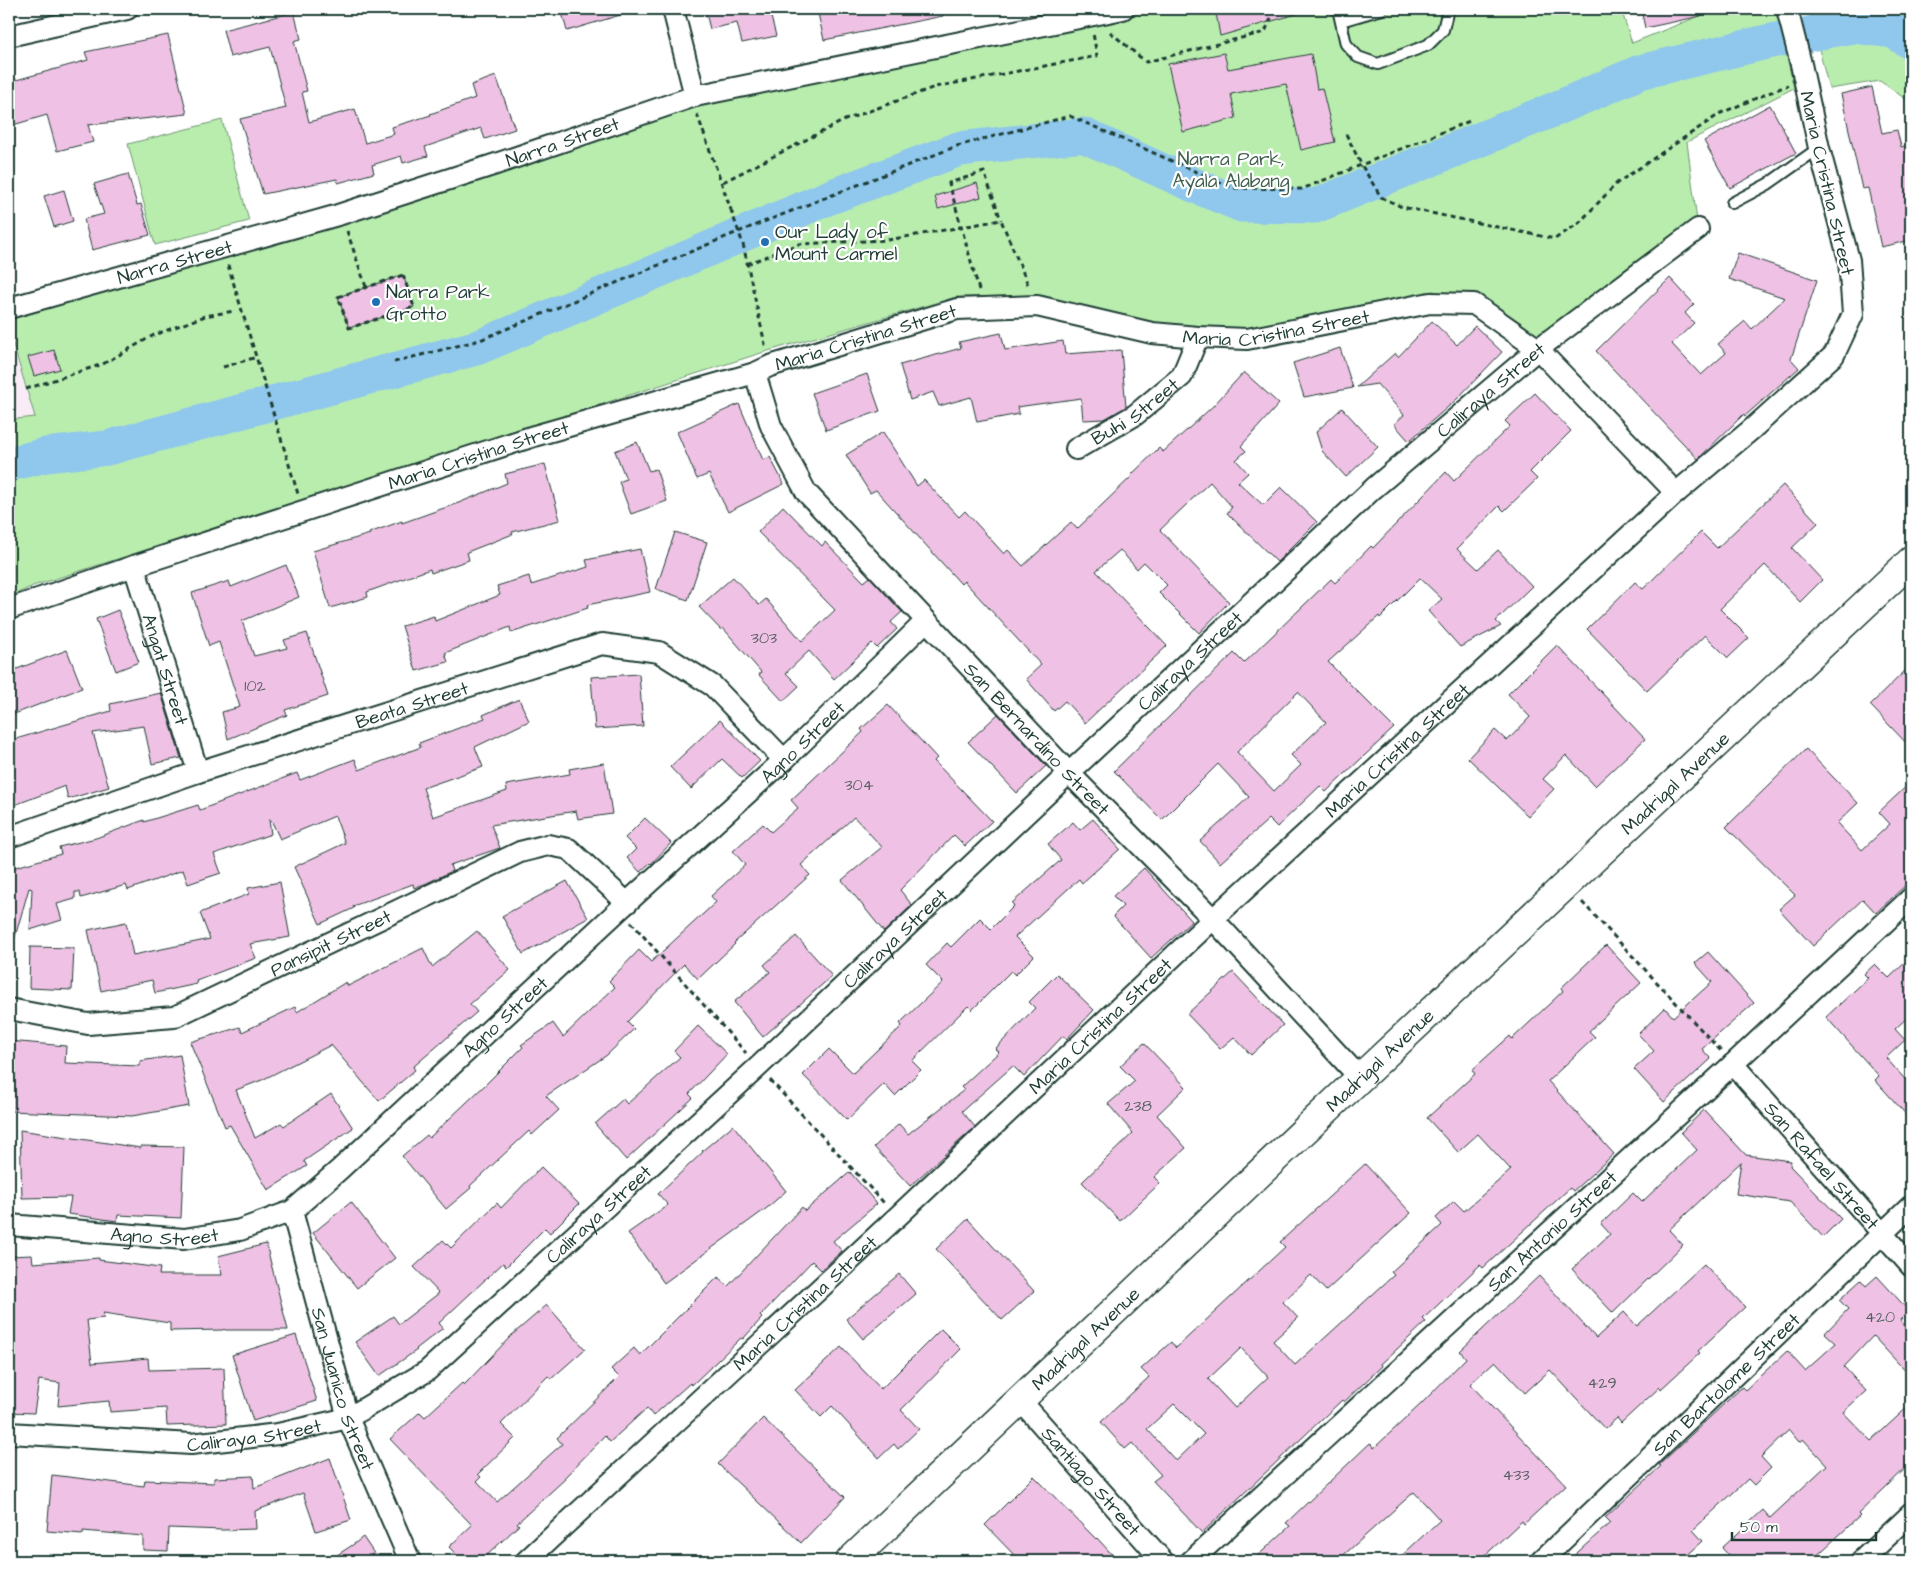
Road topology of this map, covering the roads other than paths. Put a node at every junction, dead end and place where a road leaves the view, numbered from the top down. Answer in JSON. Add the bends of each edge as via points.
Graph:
{"nodes":[{"id":1,"x":127,"y":9,"type":"edge"},
{"id":2,"x":673,"y":9,"type":"edge"},
{"id":3,"x":1123,"y":9,"type":"edge"},
{"id":4,"x":1338,"y":9,"type":"edge"},
{"id":5,"x":1382,"y":9,"type":"edge"},
{"id":6,"x":1448,"y":9,"type":"edge"},
{"id":7,"x":1789,"y":14,"type":"edge"},
{"id":8,"x":1341,"y":21,"type":"junction"},
{"id":9,"x":9,"y":36,"type":"edge"},
{"id":10,"x":695,"y":96,"type":"junction"},
{"id":11,"x":1819,"y":148,"type":"junction"},
{"id":12,"x":1732,"y":203,"type":"dead end"},
{"id":13,"x":1698,"y":229,"type":"dead end"},
{"id":14,"x":9,"y":308,"type":"edge"},
{"id":15,"x":1198,"y":337,"type":"junction"},
{"id":16,"x":1538,"y":349,"type":"junction"},
{"id":17,"x":763,"y":370,"type":"junction"},
{"id":18,"x":1076,"y":449,"type":"dead end"},
{"id":19,"x":1676,"y":493,"type":"junction"},
{"id":20,"x":1911,"y":561,"type":"edge"},
{"id":21,"x":134,"y":566,"type":"junction"},
{"id":22,"x":9,"y":609,"type":"edge"},
{"id":23,"x":926,"y":621,"type":"junction"},
{"id":24,"x":784,"y":760,"type":"junction"},
{"id":25,"x":198,"y":772,"type":"junction"},
{"id":26,"x":1069,"y":773,"type":"junction"},
{"id":27,"x":9,"y":838,"type":"edge"},
{"id":28,"x":1911,"y":898,"type":"edge"},
{"id":29,"x":627,"y":903,"type":"junction"},
{"id":30,"x":1213,"y":919,"type":"junction"},
{"id":31,"x":9,"y":1009,"type":"edge"},
{"id":32,"x":1733,"y":1064,"type":"junction"},
{"id":33,"x":1360,"y":1078,"type":"junction"},
{"id":34,"x":1911,"y":1206,"type":"edge"},
{"id":35,"x":292,"y":1211,"type":"junction"},
{"id":36,"x":9,"y":1225,"type":"edge"},
{"id":37,"x":1883,"y":1233,"type":"junction"},
{"id":38,"x":1911,"y":1266,"type":"edge"},
{"id":39,"x":1020,"y":1400,"type":"junction"},
{"id":40,"x":348,"y":1418,"type":"junction"},
{"id":41,"x":9,"y":1433,"type":"edge"},
{"id":42,"x":1911,"y":1514,"type":"edge"},
{"id":43,"x":410,"y":1561,"type":"edge"},
{"id":44,"x":526,"y":1561,"type":"edge"},
{"id":45,"x":850,"y":1561,"type":"edge"},
{"id":46,"x":1163,"y":1561,"type":"edge"},
{"id":47,"x":1191,"y":1561,"type":"edge"},
{"id":48,"x":1541,"y":1561,"type":"edge"},
{"id":49,"x":1861,"y":1561,"type":"edge"}],
"edges":[{"from":1,"to":9,"type":"street"},
{"from":2,"to":10,"type":"street"},
{"from":3,"to":10,"type":"street","name":"Narra Street","via":[[1094,27]]},
{"from":4,"to":8,"type":"lane"},
{"from":5,"to":8,"type":"lane"},
{"from":6,"to":8,"type":"lane","via":[[1443,30],[1428,45],[1378,64],[1358,57],[1346,44]]},
{"from":7,"to":11,"type":"street","name":"Maria Cristina Street"},
{"from":10,"to":14,"type":"street","name":"Narra Street","via":[[342,213]]},
{"from":11,"to":12,"type":"lane","via":[[1768,184]]},
{"from":11,"to":19,"type":"street","name":"Maria Cristina Street","via":[[1849,260],[1854,314],[1834,355]]},
{"from":13,"to":16,"type":"street","name":"Caliraya Street"},
{"from":15,"to":16,"type":"street","name":"Maria Cristina Street","via":[[1247,339],[1430,304],[1474,304]]},
{"from":15,"to":17,"type":"street","name":"Maria Cristina Street","via":[[1152,333],[1037,306],[957,309]]},
{"from":15,"to":18,"type":"street","name":"Buhi Street","via":[[1182,376],[1135,415]]},
{"from":16,"to":19,"type":"street","name":"Maria Cristina Street"},
{"from":16,"to":26,"type":"street","name":"Caliraya Street","via":[[1374,488]]},
{"from":17,"to":21,"type":"street","name":"Maria Cristina Street","via":[[534,436]]},
{"from":17,"to":23,"type":"street","name":"San Bernardino Street","via":[[771,426],[806,492]]},
{"from":19,"to":30,"type":"street","name":"Maria Cristina Street"},
{"from":20,"to":33,"type":"street","name":"Madrigal Avenue"},
{"from":21,"to":22,"type":"street","name":"Maria Cristina Street"},
{"from":21,"to":25,"type":"street","name":"Angat Street"},
{"from":23,"to":24,"type":"street","name":"Agno Street"},
{"from":23,"to":26,"type":"street","name":"San Bernardino Street"},
{"from":24,"to":25,"type":"street","name":"Beata Street","via":[[713,686],[659,652],[602,644]]},
{"from":24,"to":29,"type":"street","name":"Agno Street"},
{"from":25,"to":27,"type":"street","name":"Beata Street"},
{"from":26,"to":30,"type":"street","name":"San Bernardino Street"},
{"from":26,"to":40,"type":"street","name":"Caliraya Street","via":[[428,1371]]},
{"from":28,"to":32,"type":"street","name":"San Antonio Street"},
{"from":29,"to":31,"type":"street","name":"Pansipit Street","via":[[569,849],[548,845],[520,852],[174,1016],[88,1024]]},
{"from":29,"to":35,"type":"street","name":"Agno Street"},
{"from":30,"to":33,"type":"street","name":"San Bernardino Street"},
{"from":30,"to":44,"type":"street","name":"Maria Cristina Street"},
{"from":32,"to":37,"type":"street","name":"San Rafael Street"},
{"from":32,"to":47,"type":"street","name":"San Antonio Street"},
{"from":33,"to":39,"type":"street","name":"Madrigal Avenue"},
{"from":34,"to":37,"type":"street","name":"San Bartolome Street"},
{"from":35,"to":36,"type":"street","name":"Agno Street","via":[[240,1230],[184,1239]]},
{"from":35,"to":40,"type":"street","name":"San Juanico Street"},
{"from":37,"to":38,"type":"street","name":"San Rafael Street"},
{"from":37,"to":48,"type":"street","name":"San Bartolome Street"},
{"from":39,"to":45,"type":"street","name":"Madrigal Avenue"},
{"from":39,"to":46,"type":"street","name":"Santiago Street"},
{"from":40,"to":41,"type":"street","name":"Caliraya Street","via":[[278,1434],[191,1444]]},
{"from":40,"to":43,"type":"street","name":"San Juanico Street"},
{"from":42,"to":49,"type":"street"}]}
